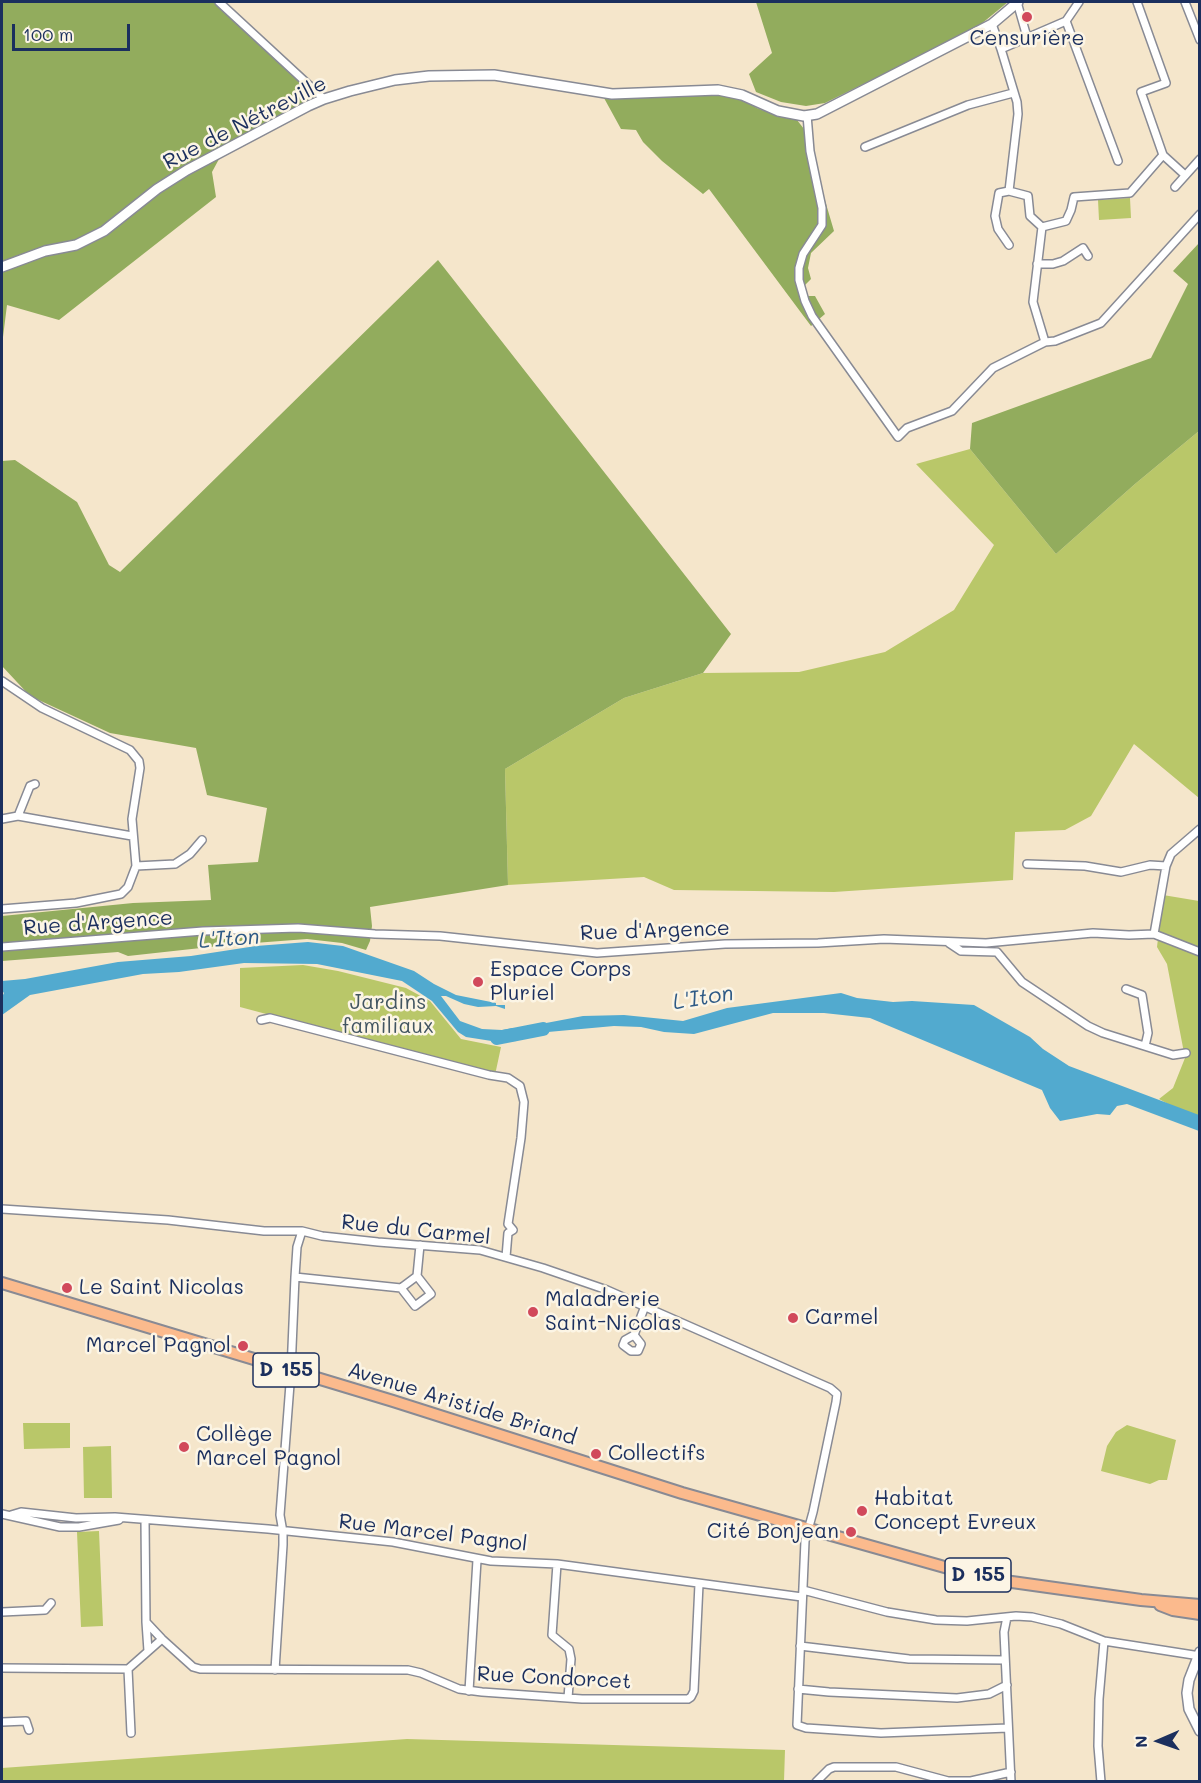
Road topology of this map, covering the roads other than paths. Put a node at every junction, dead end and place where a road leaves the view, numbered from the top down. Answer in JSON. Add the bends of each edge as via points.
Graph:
{"nodes":[{"id":1,"x":219,"y":2,"type":"edge"},
{"id":2,"x":1017,"y":2,"type":"edge"},
{"id":3,"x":1079,"y":2,"type":"edge"},
{"id":4,"x":1137,"y":2,"type":"edge"},
{"id":5,"x":1185,"y":2,"type":"edge"},
{"id":6,"x":1066,"y":21,"type":"junction"},
{"id":7,"x":992,"y":24,"type":"junction"},
{"id":8,"x":1027,"y":37,"type":"junction"},
{"id":9,"x":1200,"y":40,"type":"edge"},
{"id":10,"x":1002,"y":49,"type":"junction"},
{"id":11,"x":1013,"y":93,"type":"junction"},
{"id":12,"x":324,"y":99,"type":"junction"},
{"id":13,"x":807,"y":115,"type":"junction"},
{"id":14,"x":865,"y":147,"type":"dead end"},
{"id":15,"x":1163,"y":155,"type":"junction"},
{"id":16,"x":1200,"y":159,"type":"edge"},
{"id":17,"x":1118,"y":161,"type":"dead end"},
{"id":18,"x":1185,"y":175,"type":"junction"},
{"id":19,"x":1175,"y":187,"type":"dead end"},
{"id":20,"x":1009,"y":190,"type":"junction"},
{"id":21,"x":1200,"y":214,"type":"edge"},
{"id":22,"x":1042,"y":227,"type":"junction"},
{"id":23,"x":1009,"y":245,"type":"dead end"},
{"id":24,"x":1088,"y":256,"type":"dead end"},
{"id":25,"x":1037,"y":264,"type":"junction"},
{"id":26,"x":2,"y":267,"type":"edge"},
{"id":27,"x":1045,"y":342,"type":"junction"},
{"id":28,"x":2,"y":681,"type":"edge"},
{"id":29,"x":35,"y":784,"type":"dead end"},
{"id":30,"x":18,"y":816,"type":"junction"},
{"id":31,"x":2,"y":819,"type":"edge"},
{"id":32,"x":1200,"y":829,"type":"edge"},
{"id":33,"x":132,"y":836,"type":"junction"},
{"id":34,"x":202,"y":840,"type":"dead end"},
{"id":35,"x":1028,"y":864,"type":"dead end"},
{"id":36,"x":135,"y":866,"type":"junction"},
{"id":37,"x":1166,"y":866,"type":"junction"},
{"id":38,"x":2,"y":909,"type":"edge"},
{"id":39,"x":1155,"y":934,"type":"junction"},
{"id":40,"x":949,"y":943,"type":"junction"},
{"id":41,"x":2,"y":947,"type":"edge"},
{"id":42,"x":1200,"y":952,"type":"edge"},
{"id":43,"x":1126,"y":989,"type":"dead end"},
{"id":44,"x":261,"y":1020,"type":"dead end"},
{"id":45,"x":1145,"y":1047,"type":"junction"},
{"id":46,"x":1186,"y":1053,"type":"dead end"},
{"id":47,"x":2,"y":1209,"type":"edge"},
{"id":48,"x":302,"y":1231,"type":"junction"},
{"id":49,"x":420,"y":1245,"type":"junction"},
{"id":50,"x":506,"y":1257,"type":"junction"},
{"id":51,"x":417,"y":1276,"type":"junction"},
{"id":52,"x":295,"y":1277,"type":"junction"},
{"id":53,"x":2,"y":1283,"type":"edge"},
{"id":54,"x":401,"y":1288,"type":"junction"},
{"id":55,"x":645,"y":1306,"type":"junction"},
{"id":56,"x":634,"y":1335,"type":"dead end"},
{"id":57,"x":291,"y":1371,"type":"junction"},
{"id":58,"x":2,"y":1514,"type":"edge"},
{"id":59,"x":145,"y":1520,"type":"junction"},
{"id":60,"x":808,"y":1528,"type":"junction"},
{"id":61,"x":284,"y":1532,"type":"junction"},
{"id":62,"x":477,"y":1560,"type":"junction"},
{"id":63,"x":557,"y":1564,"type":"junction"},
{"id":64,"x":699,"y":1584,"type":"junction"},
{"id":65,"x":802,"y":1593,"type":"junction"},
{"id":66,"x":1152,"y":1601,"type":"junction"},
{"id":67,"x":51,"y":1603,"type":"dead end"},
{"id":68,"x":1200,"y":1605,"type":"edge"},
{"id":69,"x":2,"y":1612,"type":"edge"},
{"id":70,"x":1200,"y":1614,"type":"edge"},
{"id":71,"x":1007,"y":1617,"type":"junction"},
{"id":72,"x":146,"y":1622,"type":"junction"},
{"id":73,"x":162,"y":1639,"type":"junction"},
{"id":74,"x":1104,"y":1641,"type":"junction"},
{"id":75,"x":800,"y":1646,"type":"junction"},
{"id":76,"x":148,"y":1651,"type":"junction"},
{"id":77,"x":1199,"y":1655,"type":"edge"},
{"id":78,"x":1005,"y":1660,"type":"junction"},
{"id":79,"x":2,"y":1668,"type":"edge"},
{"id":80,"x":128,"y":1669,"type":"junction"},
{"id":81,"x":275,"y":1670,"type":"junction"},
{"id":82,"x":1007,"y":1685,"type":"junction"},
{"id":83,"x":798,"y":1689,"type":"junction"},
{"id":84,"x":469,"y":1691,"type":"junction"},
{"id":85,"x":568,"y":1698,"type":"junction"},
{"id":86,"x":2,"y":1722,"type":"edge"},
{"id":87,"x":1008,"y":1728,"type":"junction"},
{"id":88,"x":29,"y":1730,"type":"dead end"},
{"id":89,"x":1200,"y":1731,"type":"edge"},
{"id":90,"x":131,"y":1733,"type":"dead end"},
{"id":91,"x":1011,"y":1772,"type":"junction"},
{"id":92,"x":955,"y":1781,"type":"edge"},
{"id":93,"x":816,"y":1782,"type":"edge"},
{"id":94,"x":1011,"y":1782,"type":"edge"},
{"id":95,"x":1101,"y":1782,"type":"edge"}],
"edges":[{"from":1,"to":12,"type":"street"},
{"from":2,"to":7,"type":"street"},
{"from":2,"to":8,"type":"street"},
{"from":3,"to":6,"type":"street"},
{"from":4,"to":15,"type":"street","via":[[1166,83],[1141,92]]},
{"from":5,"to":9,"type":"street"},
{"from":6,"to":8,"type":"street"},
{"from":6,"to":17,"type":"street"},
{"from":7,"to":10,"type":"street"},
{"from":7,"to":13,"type":"street","via":[[831,108]]},
{"from":8,"to":10,"type":"street"},
{"from":10,"to":11,"type":"street"},
{"from":11,"to":14,"type":"street","via":[[968,105]]},
{"from":11,"to":20,"type":"street","via":[[1018,114]]},
{"from":12,"to":13,"type":"street","name":"Rue de Nétreville","via":[[395,80],[486,75],[612,94],[718,90],[742,95],[778,111]]},
{"from":12,"to":26,"type":"street","name":"Rue de Nétreville","via":[[187,170],[104,231],[76,245],[45,251]]},
{"from":13,"to":27,"type":"street","via":[[822,225],[803,254],[799,268],[805,301],[898,437],[907,428],[952,411],[993,368]]},
{"from":15,"to":18,"type":"street"},
{"from":15,"to":22,"type":"street","via":[[1130,194],[1074,197],[1066,221]]},
{"from":16,"to":18,"type":"street"},
{"from":18,"to":19,"type":"street"},
{"from":20,"to":22,"type":"street","via":[[1028,196],[1030,216]]},
{"from":20,"to":23,"type":"street","via":[[999,193],[995,216]]},
{"from":21,"to":27,"type":"street","via":[[1101,323]]},
{"from":22,"to":25,"type":"street"},
{"from":24,"to":25,"type":"street","via":[[1083,248],[1063,261]]},
{"from":25,"to":27,"type":"street","via":[[1033,302]]},
{"from":28,"to":33,"type":"street","via":[[42,708],[130,750],[140,768]]},
{"from":29,"to":30,"type":"street","via":[[30,786]]},
{"from":30,"to":31,"type":"street"},
{"from":30,"to":33,"type":"street"},
{"from":32,"to":37,"type":"street","via":[[1171,855]]},
{"from":33,"to":36,"type":"street"},
{"from":34,"to":36,"type":"street","via":[[175,864]]},
{"from":35,"to":37,"type":"street","via":[[1121,872],[1150,865]]},
{"from":36,"to":38,"type":"street","via":[[128,887],[121,894],[76,903]]},
{"from":37,"to":39,"type":"street"},
{"from":39,"to":40,"type":"street","name":"Rue d'Argence","via":[[1093,933]]},
{"from":39,"to":42,"type":"street","name":"Rue d'Argence"},
{"from":40,"to":41,"type":"street","name":"Rue d'Argence","via":[[884,939],[725,944],[606,953],[440,936],[298,928]]},
{"from":40,"to":45,"type":"street","via":[[961,951],[997,952],[1022,982],[1088,1026]]},
{"from":43,"to":45,"type":"street","via":[[1142,994],[1148,1033]]},
{"from":44,"to":50,"type":"street","via":[[270,1018],[508,1078],[520,1086],[524,1102],[508,1224],[513,1230],[508,1233]]},
{"from":45,"to":46,"type":"street","via":[[1173,1055]]},
{"from":47,"to":48,"type":"street","name":"Rue du Carmel"},
{"from":48,"to":49,"type":"street","name":"Rue du Carmel"},
{"from":48,"to":52,"type":"street"},
{"from":49,"to":50,"type":"street","name":"Rue du Carmel","via":[[480,1250]]},
{"from":49,"to":51,"type":"street"},
{"from":50,"to":55,"type":"street","name":"Rue du Carmel"},
{"from":51,"to":54,"type":"street"},
{"from":51,"to":54,"type":"street","via":[[431,1294],[415,1306]]},
{"from":52,"to":54,"type":"street"},
{"from":52,"to":57,"type":"street"},
{"from":53,"to":57,"type":"main road","name":"Avenue Aristide Briand","number":"D 155"},
{"from":55,"to":56,"type":"street"},
{"from":55,"to":60,"type":"street","name":"Rue du Carmel","via":[[837,1394]]},
{"from":57,"to":60,"type":"main road","name":"Avenue Aristide Briand","number":"D 155","via":[[682,1493]]},
{"from":57,"to":61,"type":"street","via":[[280,1515]]},
{"from":58,"to":59,"type":"street","name":"Rue Marcel Pagnol"},
{"from":59,"to":61,"type":"street","name":"Rue Marcel Pagnol"},
{"from":59,"to":72,"type":"street"},
{"from":60,"to":65,"type":"street"},
{"from":60,"to":66,"type":"main road","number":"D 155","via":[[977,1575]]},
{"from":61,"to":62,"type":"street","name":"Rue Marcel Pagnol","via":[[393,1542]]},
{"from":61,"to":81,"type":"street"},
{"from":62,"to":63,"type":"street","name":"Rue Marcel Pagnol"},
{"from":62,"to":84,"type":"street"},
{"from":63,"to":64,"type":"street","name":"Rue Marcel Pagnol"},
{"from":63,"to":85,"type":"street","via":[[552,1635],[568,1649],[571,1659]]},
{"from":64,"to":65,"type":"street","name":"Rue Marcel Pagnol"},
{"from":64,"to":85,"type":"street","name":"Rue Condorcet","via":[[691,1697]]},
{"from":65,"to":71,"type":"street","name":"Rue Marcel Pagnol","via":[[936,1620]]},
{"from":65,"to":75,"type":"street"},
{"from":66,"to":68,"type":"main road","number":"D 155"},
{"from":66,"to":70,"type":"main road","number":"D 155","via":[[1173,1610]]},
{"from":67,"to":69,"type":"street","via":[[45,1610]]},
{"from":71,"to":74,"type":"street","name":"Rue Marcel Pagnol","via":[[1032,1617],[1061,1624]]},
{"from":71,"to":78,"type":"street"},
{"from":72,"to":73,"type":"street","name":"Rue Condorcet"},
{"from":72,"to":76,"type":"street"},
{"from":73,"to":76,"type":"street"},
{"from":73,"to":81,"type":"street","name":"Rue Condorcet","via":[[200,1669]]},
{"from":74,"to":77,"type":"street","name":"Rue Marcel Pagnol"},
{"from":74,"to":95,"type":"street","via":[[1098,1711]]},
{"from":75,"to":78,"type":"street","via":[[909,1659]]},
{"from":75,"to":83,"type":"street"},
{"from":76,"to":80,"type":"street"},
{"from":77,"to":89,"type":"street","via":[[1187,1693],[1188,1709]]},
{"from":78,"to":82,"type":"street"},
{"from":79,"to":80,"type":"street"},
{"from":80,"to":90,"type":"street"},
{"from":81,"to":84,"type":"street","name":"Rue Condorcet","via":[[408,1670]]},
{"from":82,"to":83,"type":"street","via":[[989,1694],[957,1698]]},
{"from":82,"to":87,"type":"street"},
{"from":83,"to":87,"type":"street","via":[[797,1725],[806,1728],[880,1733]]},
{"from":84,"to":85,"type":"street","name":"Rue Condorcet"},
{"from":86,"to":88,"type":"street","via":[[26,1720]]},
{"from":87,"to":91,"type":"street"},
{"from":91,"to":92,"type":"street"},
{"from":91,"to":94,"type":"street"},
{"from":92,"to":93,"type":"street","via":[[906,1768],[834,1767]]}]}
